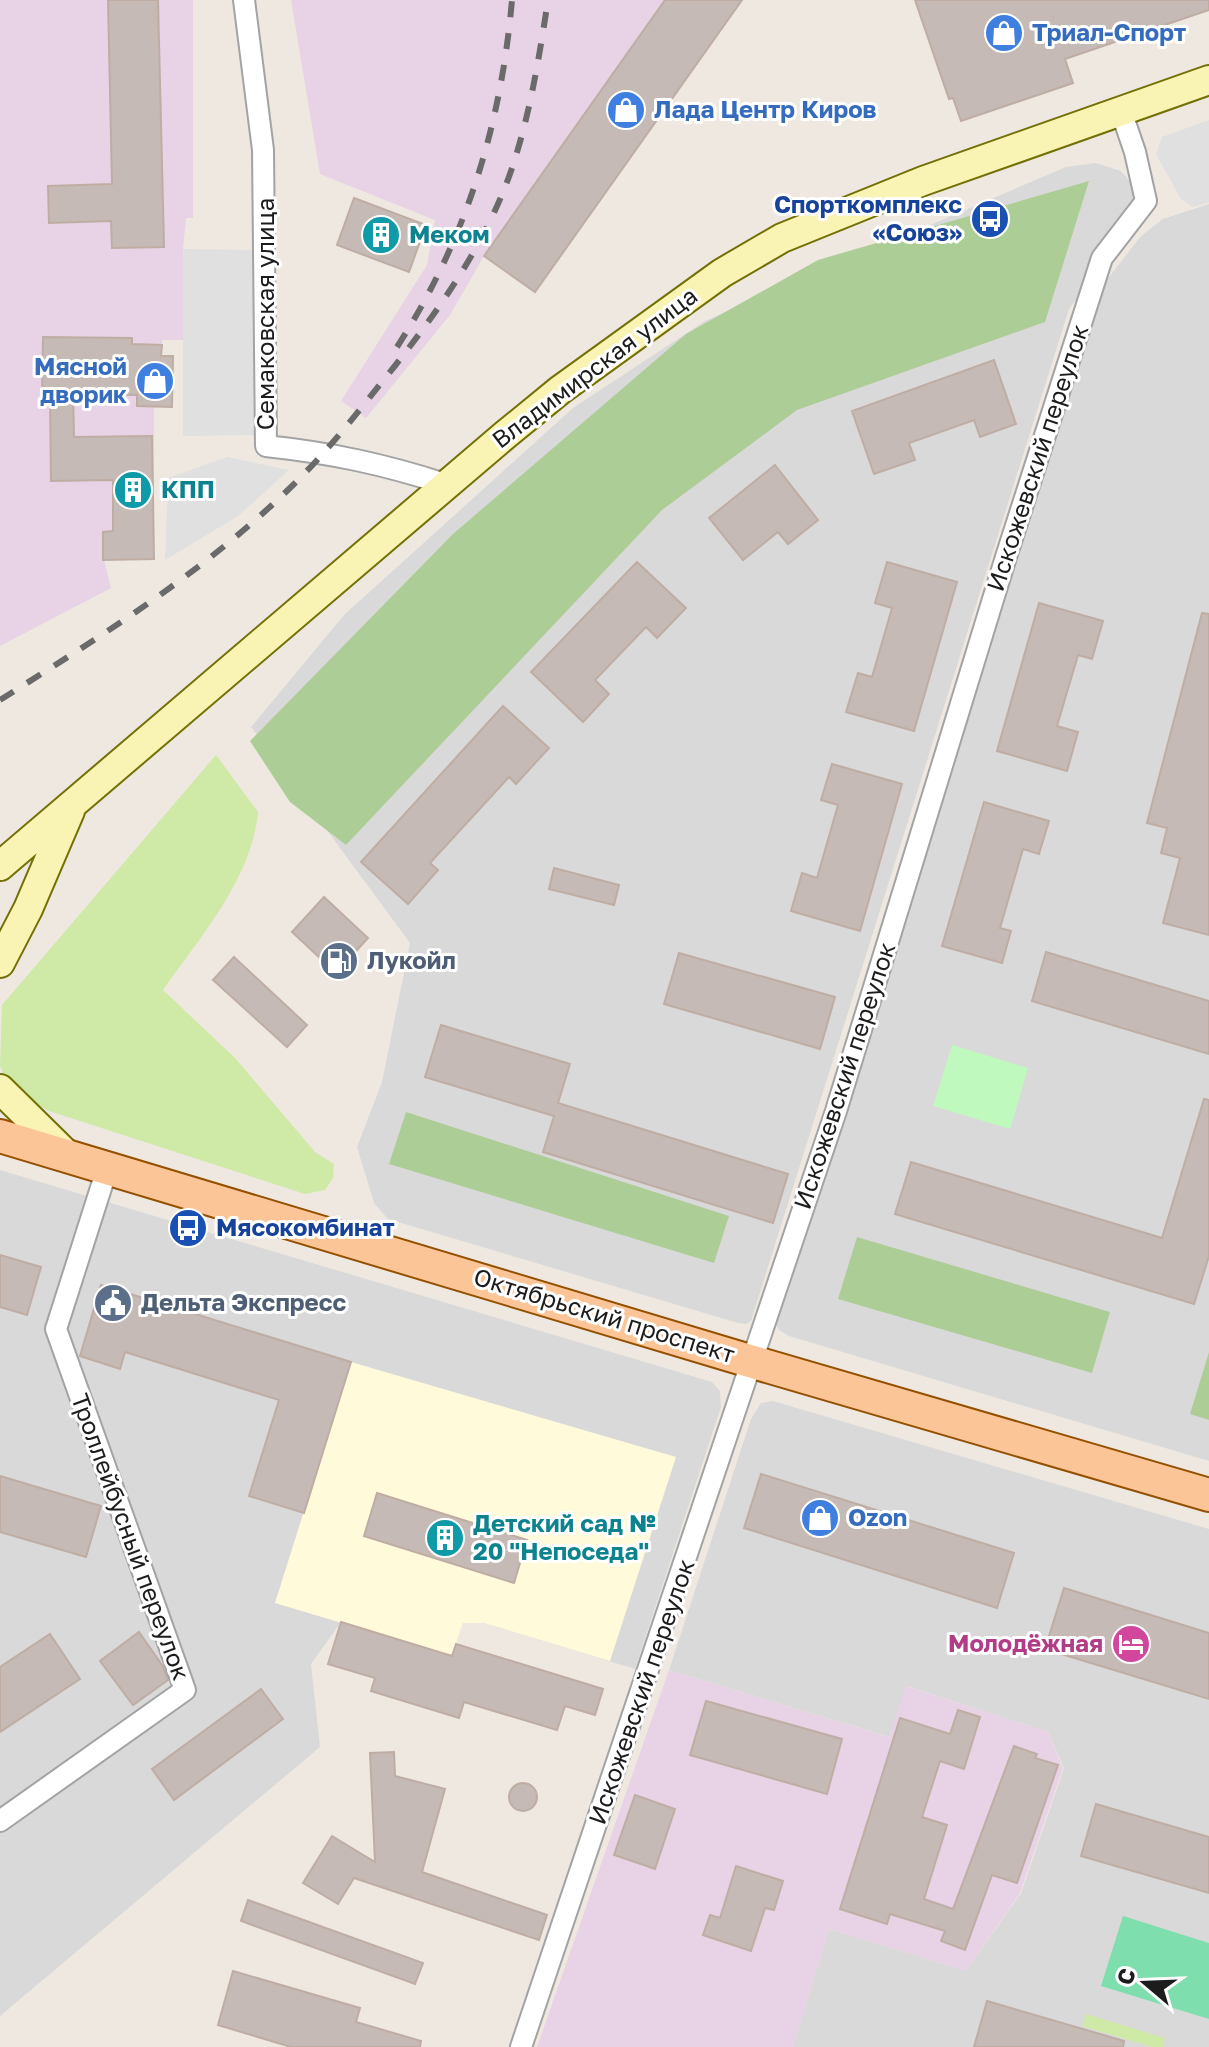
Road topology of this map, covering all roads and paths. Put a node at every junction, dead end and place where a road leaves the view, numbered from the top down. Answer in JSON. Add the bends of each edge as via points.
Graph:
{"nodes":[{"id":1,"x":244,"y":0,"type":"edge"},
{"id":2,"x":1209,"y":80,"type":"edge"},
{"id":3,"x":1121,"y":111,"type":"junction"},
{"id":4,"x":445,"y":484,"type":"junction"},
{"id":5,"x":72,"y":807,"type":"junction"},
{"id":6,"x":0,"y":866,"type":"edge"},
{"id":7,"x":0,"y":963,"type":"edge"},
{"id":8,"x":0,"y":1089,"type":"edge"},
{"id":9,"x":0,"y":1136,"type":"edge"},
{"id":10,"x":69,"y":1157,"type":"junction"},
{"id":11,"x":107,"y":1169,"type":"junction"},
{"id":12,"x":753,"y":1362,"type":"junction"},
{"id":13,"x":1209,"y":1495,"type":"edge"},
{"id":14,"x":0,"y":1821,"type":"edge"},
{"id":15,"x":521,"y":2047,"type":"edge"}],
"edges":[{"from":1,"to":4,"type":"street","name":"Семаковская улица","via":[[263,150],[266,446],[324,452]]},
{"from":2,"to":3,"type":"main road","name":"Владимирская улица"},
{"from":3,"to":4,"type":"main road","name":"Владимирская улица","via":[[782,238],[722,273],[560,390]]},
{"from":3,"to":12,"type":"street","name":"Искожевский переулок","via":[[1146,201],[1102,258]]},
{"from":4,"to":5,"type":"main road","name":"Владимирская улица"},
{"from":5,"to":6,"type":"main road","name":"Владимирская улица"},
{"from":5,"to":7,"type":"main road","name":"Владимирская улица"},
{"from":8,"to":10,"type":"main road"},
{"from":9,"to":10,"type":"main road","name":"Октябрьский проспект"},
{"from":10,"to":11,"type":"main road","name":"Октябрьский проспект"},
{"from":11,"to":12,"type":"main road","name":"Октябрьский проспект"},
{"from":11,"to":14,"type":"street","name":"Троллейбусный переулок","via":[[56,1329],[185,1690]]},
{"from":12,"to":13,"type":"main road","name":"Октябрьский проспект"},
{"from":12,"to":15,"type":"street","name":"Искожевский переулок"}]}
